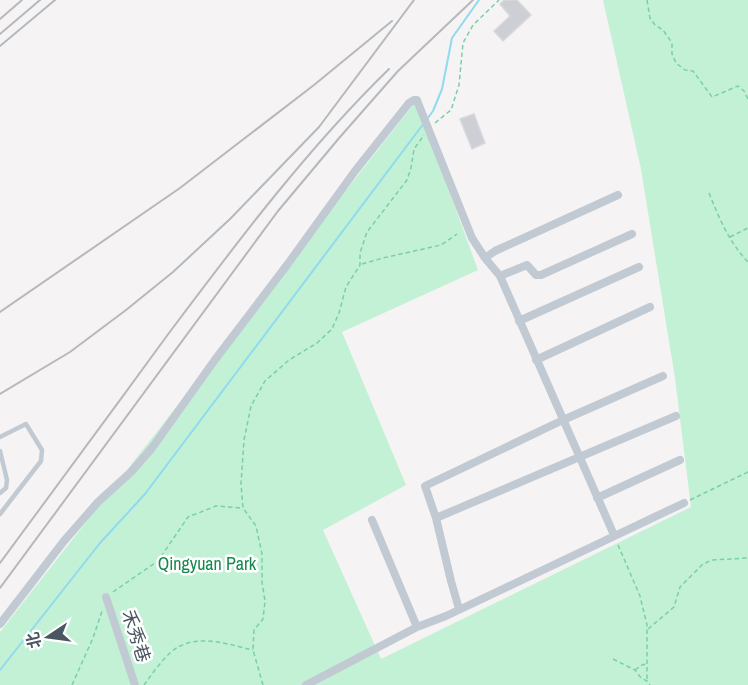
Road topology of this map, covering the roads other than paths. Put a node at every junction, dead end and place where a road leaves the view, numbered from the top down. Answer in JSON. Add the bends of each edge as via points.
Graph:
{"nodes":[{"id":1,"x":618,"y":195,"type":"dead end"},
{"id":2,"x":632,"y":234,"type":"dead end"},
{"id":3,"x":485,"y":258,"type":"junction"},
{"id":4,"x":639,"y":267,"type":"dead end"},
{"id":5,"x":500,"y":276,"type":"junction"},
{"id":6,"x":651,"y":307,"type":"dead end"},
{"id":7,"x":519,"y":321,"type":"junction"},
{"id":8,"x":536,"y":360,"type":"junction"},
{"id":9,"x":663,"y":375,"type":"dead end"},
{"id":10,"x":676,"y":416,"type":"dead end"},
{"id":11,"x":563,"y":420,"type":"junction"},
{"id":12,"x":0,"y":437,"type":"edge"},
{"id":13,"x":0,"y":451,"type":"edge"},
{"id":14,"x":581,"y":458,"type":"junction"},
{"id":15,"x":680,"y":460,"type":"dead end"},
{"id":16,"x":0,"y":493,"type":"edge"},
{"id":17,"x":597,"y":498,"type":"junction"},
{"id":18,"x":684,"y":503,"type":"road end"},
{"id":19,"x":0,"y":514,"type":"edge"},
{"id":20,"x":436,"y":518,"type":"junction"},
{"id":21,"x":372,"y":520,"type":"dead end"},
{"id":22,"x":614,"y":536,"type":"junction"},
{"id":23,"x":106,"y":597,"type":"road end"},
{"id":24,"x":459,"y":609,"type":"junction"},
{"id":25,"x":0,"y":624,"type":"edge"},
{"id":26,"x":417,"y":627,"type":"junction"},
{"id":27,"x":135,"y":685,"type":"edge"},
{"id":28,"x":306,"y":685,"type":"edge"}],
"edges":[{"from":1,"to":3,"type":"street"},
{"from":2,"to":5,"type":"street","via":[[541,275],[527,265]]},
{"from":3,"to":5,"type":"street"},
{"from":3,"to":25,"type":"street","via":[[472,238],[414,100],[355,171],[152,447],[64,541]]},
{"from":4,"to":7,"type":"street"},
{"from":5,"to":7,"type":"street"},
{"from":6,"to":8,"type":"street"},
{"from":7,"to":8,"type":"street"},
{"from":8,"to":11,"type":"street"},
{"from":9,"to":11,"type":"street"},
{"from":10,"to":14,"type":"street"},
{"from":11,"to":14,"type":"street"},
{"from":11,"to":20,"type":"street","via":[[425,486]]},
{"from":12,"to":19,"type":"lane","via":[[26,424],[42,450],[41,461]]},
{"from":13,"to":16,"type":"lane","via":[[8,480]]},
{"from":14,"to":17,"type":"street"},
{"from":14,"to":20,"type":"street"},
{"from":15,"to":17,"type":"street"},
{"from":17,"to":22,"type":"street"},
{"from":18,"to":22,"type":"street"},
{"from":20,"to":24,"type":"street"},
{"from":21,"to":26,"type":"street"},
{"from":22,"to":24,"type":"street"},
{"from":23,"to":27,"type":"street","name":"禾秀巷"},
{"from":24,"to":26,"type":"street"},
{"from":26,"to":28,"type":"street"}]}
